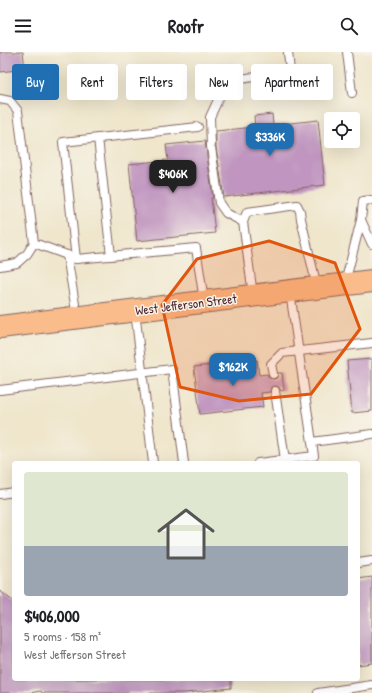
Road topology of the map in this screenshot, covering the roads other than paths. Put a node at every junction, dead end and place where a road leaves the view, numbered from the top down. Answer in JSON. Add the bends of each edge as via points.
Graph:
{"nodes":[{"id":1,"x":288,"y":52,"type":"edge"},
{"id":2,"x":347,"y":52,"type":"edge"},
{"id":3,"x":352,"y":93,"type":"dead end"},
{"id":4,"x":0,"y":99,"type":"edge"},
{"id":5,"x":198,"y":127,"type":"dead end"},
{"id":6,"x":98,"y":138,"type":"junction"},
{"id":7,"x":372,"y":200,"type":"edge"},
{"id":8,"x":361,"y":220,"type":"junction"},
{"id":9,"x":243,"y":222,"type":"junction"},
{"id":10,"x":34,"y":243,"type":"junction"},
{"id":11,"x":372,"y":244,"type":"edge"},
{"id":12,"x":67,"y":255,"type":"junction"},
{"id":13,"x":111,"y":256,"type":"junction"},
{"id":14,"x":76,"y":260,"type":"junction"},
{"id":15,"x":0,"y":266,"type":"edge"},
{"id":16,"x":372,"y":281,"type":"edge"},
{"id":17,"x":345,"y":284,"type":"junction"},
{"id":18,"x":317,"y":288,"type":"junction"},
{"id":19,"x":290,"y":291,"type":"junction"},
{"id":20,"x":253,"y":295,"type":"junction"},
{"id":21,"x":204,"y":302,"type":"junction"},
{"id":22,"x":135,"y":310,"type":"junction"},
{"id":23,"x":77,"y":317,"type":"junction"},
{"id":24,"x":0,"y":327,"type":"edge"},
{"id":25,"x":372,"y":343,"type":"edge"},
{"id":26,"x":299,"y":351,"type":"junction"},
{"id":27,"x":142,"y":373,"type":"junction"},
{"id":28,"x":273,"y":374,"type":"dead end"},
{"id":29,"x":0,"y":390,"type":"edge"},
{"id":30,"x":275,"y":391,"type":"dead end"},
{"id":31,"x":372,"y":434,"type":"edge"},
{"id":32,"x":312,"y":442,"type":"junction"},
{"id":33,"x":285,"y":460,"type":"junction"},
{"id":34,"x":153,"y":461,"type":"edge"},
{"id":35,"x":184,"y":461,"type":"edge"},
{"id":36,"x":276,"y":461,"type":"edge"},
{"id":37,"x":12,"y":492,"type":"edge"},
{"id":38,"x":0,"y":494,"type":"edge"},
{"id":39,"x":372,"y":561,"type":"edge"},
{"id":40,"x":360,"y":562,"type":"edge"},
{"id":41,"x":372,"y":685,"type":"edge"},
{"id":42,"x":318,"y":693,"type":"edge"}],
"edges":[{"from":1,"to":9,"type":"lane","via":[[290,71],[235,80],[224,87],[210,117],[211,147],[219,203],[226,213]]},
{"from":2,"to":3,"type":"lane"},
{"from":4,"to":10,"type":"lane","via":[[10,101],[18,112]]},
{"from":5,"to":6,"type":"lane"},
{"from":6,"to":13,"type":"lane"},
{"from":6,"to":14,"type":"lane","via":[[63,142]]},
{"from":7,"to":8,"type":"lane","via":[[364,202]]},
{"from":8,"to":11,"type":"lane"},
{"from":8,"to":17,"type":"lane"},
{"from":9,"to":18,"type":"lane","via":[[247,212],[297,205]]},
{"from":9,"to":20,"type":"lane"},
{"from":10,"to":12,"type":"lane"},
{"from":10,"to":15,"type":"lane","via":[[17,263]]},
{"from":12,"to":14,"type":"lane"},
{"from":12,"to":23,"type":"lane"},
{"from":13,"to":14,"type":"lane"},
{"from":13,"to":21,"type":"lane","via":[[196,248]]},
{"from":16,"to":17,"type":"main road","name":"West Jefferson Street"},
{"from":17,"to":18,"type":"main road","name":"West Jefferson Street"},
{"from":18,"to":19,"type":"main road","name":"West Jefferson Street"},
{"from":19,"to":20,"type":"main road","name":"West Jefferson Street"},
{"from":19,"to":26,"type":"lane"},
{"from":20,"to":21,"type":"main road","name":"West Jefferson Street"},
{"from":21,"to":22,"type":"main road","name":"West Jefferson Street"},
{"from":22,"to":23,"type":"main road","name":"West Jefferson Street"},
{"from":22,"to":27,"type":"lane"},
{"from":23,"to":24,"type":"main road","name":"West Jefferson Street"},
{"from":25,"to":26,"type":"lane"},
{"from":26,"to":28,"type":"lane","via":[[282,353],[271,364]]},
{"from":26,"to":32,"type":"lane"},
{"from":27,"to":29,"type":"lane"},
{"from":27,"to":34,"type":"lane"},
{"from":27,"to":35,"type":"lane","via":[[172,369]]},
{"from":30,"to":33,"type":"lane"},
{"from":31,"to":32,"type":"lane"},
{"from":32,"to":33,"type":"lane","via":[[314,456]]},
{"from":33,"to":36,"type":"lane"},
{"from":37,"to":38,"type":"lane"},
{"from":39,"to":40,"type":"lane"},
{"from":41,"to":42,"type":"lane"}]}
